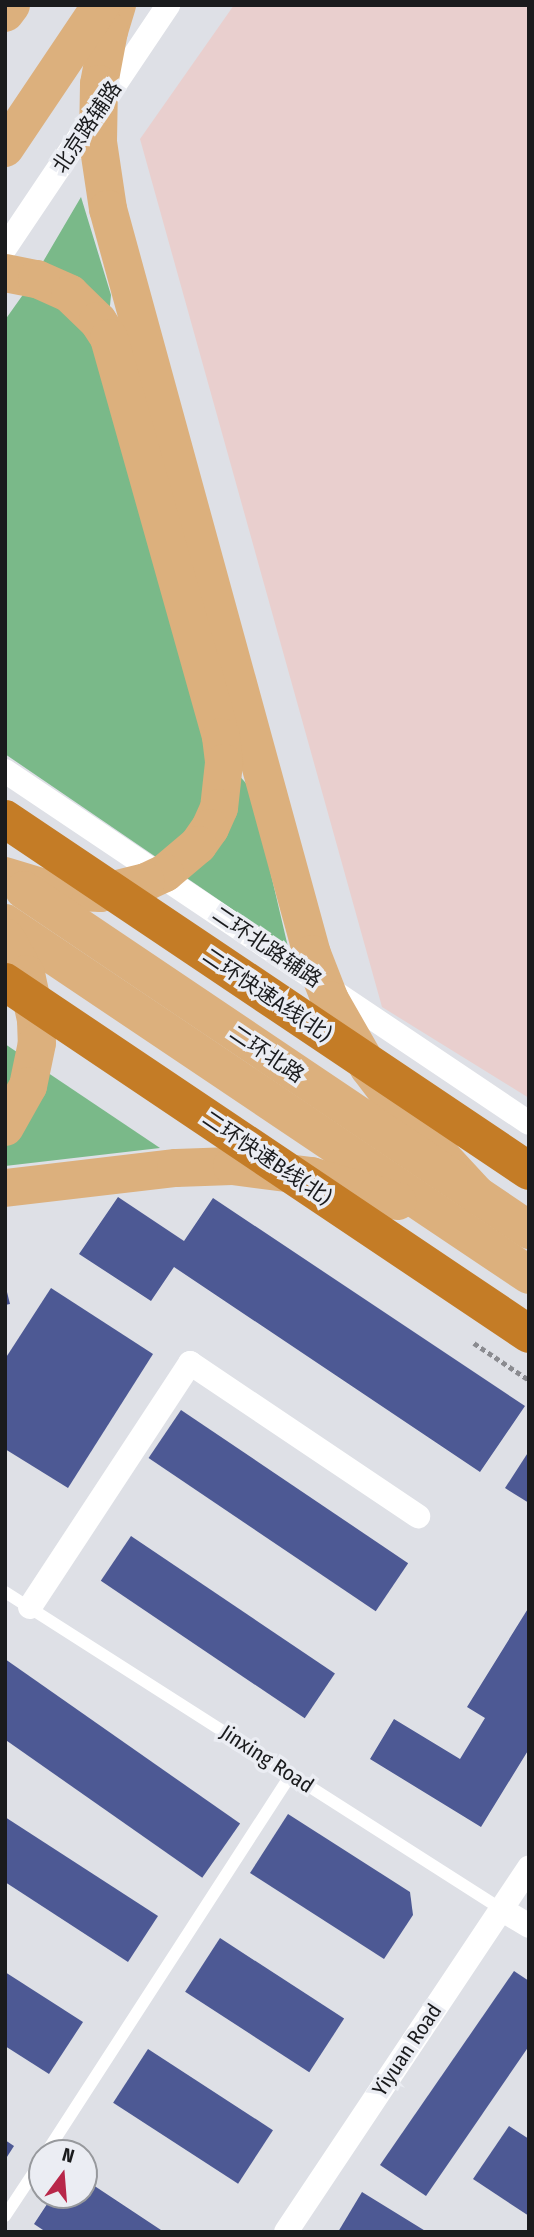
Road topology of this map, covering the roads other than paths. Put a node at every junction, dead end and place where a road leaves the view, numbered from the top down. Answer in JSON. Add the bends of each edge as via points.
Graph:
{"nodes":[{"id":1,"x":10,"y":5,"type":"edge"},
{"id":2,"x":101,"y":5,"type":"edge"},
{"id":3,"x":117,"y":5,"type":"edge"},
{"id":4,"x":169,"y":5,"type":"edge"},
{"id":5,"x":5,"y":13,"type":"edge"},
{"id":6,"x":5,"y":148,"type":"edge"},
{"id":7,"x":10,"y":265,"type":"edge"},
{"id":8,"x":5,"y":771,"type":"edge"},
{"id":9,"x":5,"y":819,"type":"edge"},
{"id":10,"x":5,"y":876,"type":"edge"},
{"id":11,"x":5,"y":923,"type":"edge"},
{"id":12,"x":5,"y":937,"type":"edge"},
{"id":13,"x":5,"y":982,"type":"edge"},
{"id":14,"x":5,"y":999,"type":"edge"},
{"id":15,"x":529,"y":1123,"type":"edge"},
{"id":16,"x":5,"y":1127,"type":"edge"},
{"id":17,"x":529,"y":1171,"type":"edge"},
{"id":18,"x":5,"y":1188,"type":"edge"},
{"id":19,"x":468,"y":1212,"type":"junction"},
{"id":20,"x":529,"y":1230,"type":"edge"},
{"id":21,"x":529,"y":1275,"type":"edge"},
{"id":22,"x":529,"y":1334,"type":"edge"},
{"id":23,"x":529,"y":1351,"type":"edge"},
{"id":24,"x":418,"y":1517,"type":"dead end"},
{"id":25,"x":5,"y":1592,"type":"edge"},
{"id":26,"x":30,"y":1607,"type":"junction"},
{"id":27,"x":291,"y":1775,"type":"junction"},
{"id":28,"x":529,"y":1867,"type":"edge"},
{"id":29,"x":501,"y":1909,"type":"junction"},
{"id":30,"x":529,"y":1926,"type":"edge"},
{"id":31,"x":55,"y":2139,"type":"edge"},
{"id":32,"x":28,"y":2181,"type":"edge"},
{"id":33,"x":5,"y":2216,"type":"edge"},
{"id":34,"x":286,"y":2232,"type":"edge"}],
"edges":[{"from":1,"to":5,"type":"main road"},
{"from":2,"to":6,"type":"main road"},
{"from":3,"to":19,"type":"main road","via":[[103,57],[98,112],[102,174],[117,246],[312,954],[342,1023],[369,1068]]},
{"from":4,"to":7,"type":"street","name":"北京路辅路"},
{"from":7,"to":10,"type":"main road","via":[[71,295],[109,338],[221,737],[224,763],[219,808],[198,845],[165,873],[101,893],[54,891]]},
{"from":8,"to":15,"type":"street","name":"二环北路辅路"},
{"from":9,"to":17,"type":"highway","name":"二环快速A线(北)"},
{"from":10,"to":19,"type":"main road","name":"二环北路","via":[[195,1005]]},
{"from":11,"to":19,"type":"main road","name":"二环北路","via":[[175,1037]]},
{"from":12,"to":16,"type":"main road","via":[[26,974],[37,1043],[28,1086]]},
{"from":13,"to":22,"type":"highway","name":"二环快速B线(北)"},
{"from":14,"to":23,"type":"street"},
{"from":18,"to":19,"type":"main road","via":[[176,1168],[259,1168]]},
{"from":19,"to":20,"type":"main road","name":"二环北路"},
{"from":19,"to":21,"type":"main road","name":"二环北路"},
{"from":24,"to":26,"type":"street","via":[[190,1363]]},
{"from":25,"to":26,"type":"lane","name":"Jinxing Road"},
{"from":26,"to":27,"type":"lane","name":"Jinxing Road"},
{"from":27,"to":29,"type":"lane","name":"Jinxing Road"},
{"from":27,"to":31,"type":"lane"},
{"from":28,"to":29,"type":"street","name":"Yiyuan Road"},
{"from":29,"to":30,"type":"street","name":"Jinxing Road"},
{"from":29,"to":34,"type":"street","name":"Yiyuan Road"},
{"from":32,"to":33,"type":"lane"}]}
